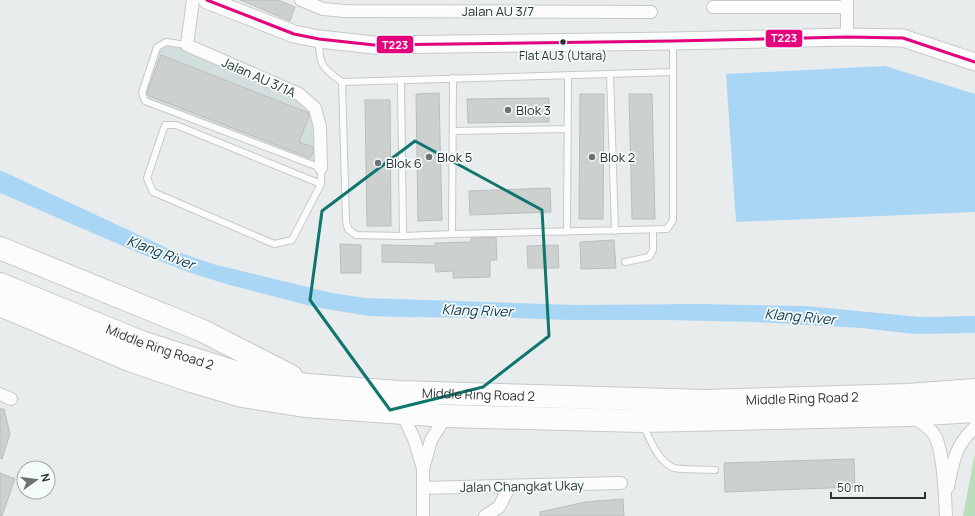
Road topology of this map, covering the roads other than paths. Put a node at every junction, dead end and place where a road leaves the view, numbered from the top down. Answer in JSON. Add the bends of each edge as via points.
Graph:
{"nodes":[{"id":1,"x":193,"y":0,"type":"edge"},
{"id":2,"x":207,"y":0,"type":"edge"},
{"id":3,"x":301,"y":0,"type":"edge"},
{"id":4,"x":847,"y":4,"type":"edge"},
{"id":5,"x":347,"y":5,"type":"edge"},
{"id":6,"x":713,"y":7,"type":"dead end"},
{"id":7,"x":651,"y":12,"type":"dead end"},
{"id":8,"x":847,"y":37,"type":"junction"},
{"id":9,"x":319,"y":39,"type":"junction"},
{"id":10,"x":673,"y":41,"type":"junction"},
{"id":11,"x":187,"y":45,"type":"junction"},
{"id":12,"x":975,"y":62,"type":"edge"},
{"id":13,"x":673,"y":72,"type":"junction"},
{"id":14,"x":610,"y":74,"type":"junction"},
{"id":15,"x":568,"y":75,"type":"junction"},
{"id":16,"x":453,"y":78,"type":"junction"},
{"id":17,"x":402,"y":80,"type":"junction"},
{"id":18,"x":342,"y":82,"type":"junction"},
{"id":19,"x":568,"y":129,"type":"junction"},
{"id":20,"x":453,"y":131,"type":"junction"},
{"id":21,"x":321,"y":168,"type":"junction"},
{"id":22,"x":321,"y":184,"type":"junction"},
{"id":23,"x":654,"y":230,"type":"junction"},
{"id":24,"x":615,"y":231,"type":"junction"},
{"id":25,"x":567,"y":232,"type":"junction"},
{"id":26,"x":452,"y":234,"type":"junction"},
{"id":27,"x":403,"y":236,"type":"junction"},
{"id":28,"x":0,"y":248,"type":"edge"},
{"id":29,"x":625,"y":262,"type":"dead end"},
{"id":30,"x":0,"y":284,"type":"edge"},
{"id":31,"x":0,"y":305,"type":"edge"},
{"id":32,"x":308,"y":385,"type":"junction"},
{"id":33,"x":975,"y":390,"type":"edge"},
{"id":34,"x":0,"y":394,"type":"edge"},
{"id":35,"x":11,"y":399,"type":"dead end"},
{"id":36,"x":975,"y":410,"type":"edge"},
{"id":37,"x":402,"y":413,"type":"junction"},
{"id":38,"x":910,"y":415,"type":"junction"},
{"id":39,"x":446,"y":416,"type":"junction"},
{"id":40,"x":642,"y":421,"type":"junction"},
{"id":41,"x":975,"y":427,"type":"edge"},
{"id":42,"x":423,"y":469,"type":"junction"},
{"id":43,"x":715,"y":470,"type":"dead end"},
{"id":44,"x":621,"y":483,"type":"dead end"},
{"id":45,"x":510,"y":486,"type":"junction"},
{"id":46,"x":423,"y":488,"type":"junction"},
{"id":47,"x":945,"y":510,"type":"edge"},
{"id":48,"x":423,"y":516,"type":"edge"},
{"id":49,"x":485,"y":516,"type":"edge"}],
"edges":[{"from":1,"to":11,"type":"street"},
{"from":2,"to":9,"type":"main road","via":[[294,34]]},
{"from":3,"to":5,"type":"street","name":"Jalan AU 3/7","via":[[323,9]]},
{"from":4,"to":6,"type":"street"},
{"from":4,"to":8,"type":"street"},
{"from":5,"to":7,"type":"street","name":"Jalan AU 3/7"},
{"from":8,"to":10,"type":"main road"},
{"from":8,"to":12,"type":"main road","via":[[903,38]]},
{"from":9,"to":10,"type":"main road","via":[[374,45]]},
{"from":9,"to":18,"type":"lane","via":[[319,57],[325,69]]},
{"from":10,"to":13,"type":"lane"},
{"from":11,"to":21,"type":"street","name":"Jalan AU 3/1A","via":[[299,94],[315,108],[320,127]]},
{"from":11,"to":21,"type":"lane","via":[[166,42],[157,47],[142,93],[145,101]]},
{"from":13,"to":14,"type":"lane"},
{"from":13,"to":23,"type":"lane","via":[[673,220],[668,229]]},
{"from":14,"to":15,"type":"lane"},
{"from":14,"to":24,"type":"lane"},
{"from":15,"to":16,"type":"lane"},
{"from":15,"to":19,"type":"lane"},
{"from":16,"to":17,"type":"lane"},
{"from":16,"to":20,"type":"lane"},
{"from":17,"to":18,"type":"lane"},
{"from":17,"to":27,"type":"lane"},
{"from":18,"to":27,"type":"lane","via":[[348,229],[356,236]]},
{"from":19,"to":20,"type":"lane"},
{"from":19,"to":25,"type":"lane"},
{"from":20,"to":26,"type":"lane"},
{"from":21,"to":22,"type":"lane"},
{"from":22,"to":22,"type":"lane","via":[[176,125],[165,125],[147,178],[153,192],[274,244],[292,240]]},
{"from":23,"to":24,"type":"lane"},
{"from":23,"to":29,"type":"lane","via":[[653,250],[649,257]]},
{"from":24,"to":25,"type":"lane"},
{"from":25,"to":26,"type":"lane"},
{"from":26,"to":27,"type":"lane"},
{"from":28,"to":32,"type":"highway","via":[[203,331]]},
{"from":30,"to":32,"type":"highway","name":"Middle Ring Road 2","via":[[141,342],[241,374]]},
{"from":31,"to":37,"type":"highway","name":"Middle Ring Road 2","via":[[129,360],[242,396],[305,406]]},
{"from":32,"to":33,"type":"highway","name":"Middle Ring Road 2","via":[[398,392],[705,401],[907,395]]},
{"from":34,"to":35,"type":"street"},
{"from":36,"to":38,"type":"highway","name":"Middle Ring Road 2"},
{"from":37,"to":39,"type":"highway","name":"Middle Ring Road 2"},
{"from":37,"to":42,"type":"street"},
{"from":38,"to":40,"type":"highway","name":"Middle Ring Road 2"},
{"from":38,"to":47,"type":"street","via":[[933,433],[938,442]]},
{"from":39,"to":40,"type":"highway","name":"Middle Ring Road 2"},
{"from":39,"to":42,"type":"street","via":[[431,440]]},
{"from":40,"to":43,"type":"lane","via":[[654,449],[666,463],[674,468]]},
{"from":41,"to":47,"type":"street","via":[[958,448],[953,461]]},
{"from":42,"to":46,"type":"street"},
{"from":44,"to":45,"type":"street","name":"Jalan Changkat Ukay"},
{"from":45,"to":46,"type":"street","name":"Jalan Changkat Ukay"},
{"from":45,"to":49,"type":"street","via":[[499,507]]},
{"from":46,"to":48,"type":"street"}]}
